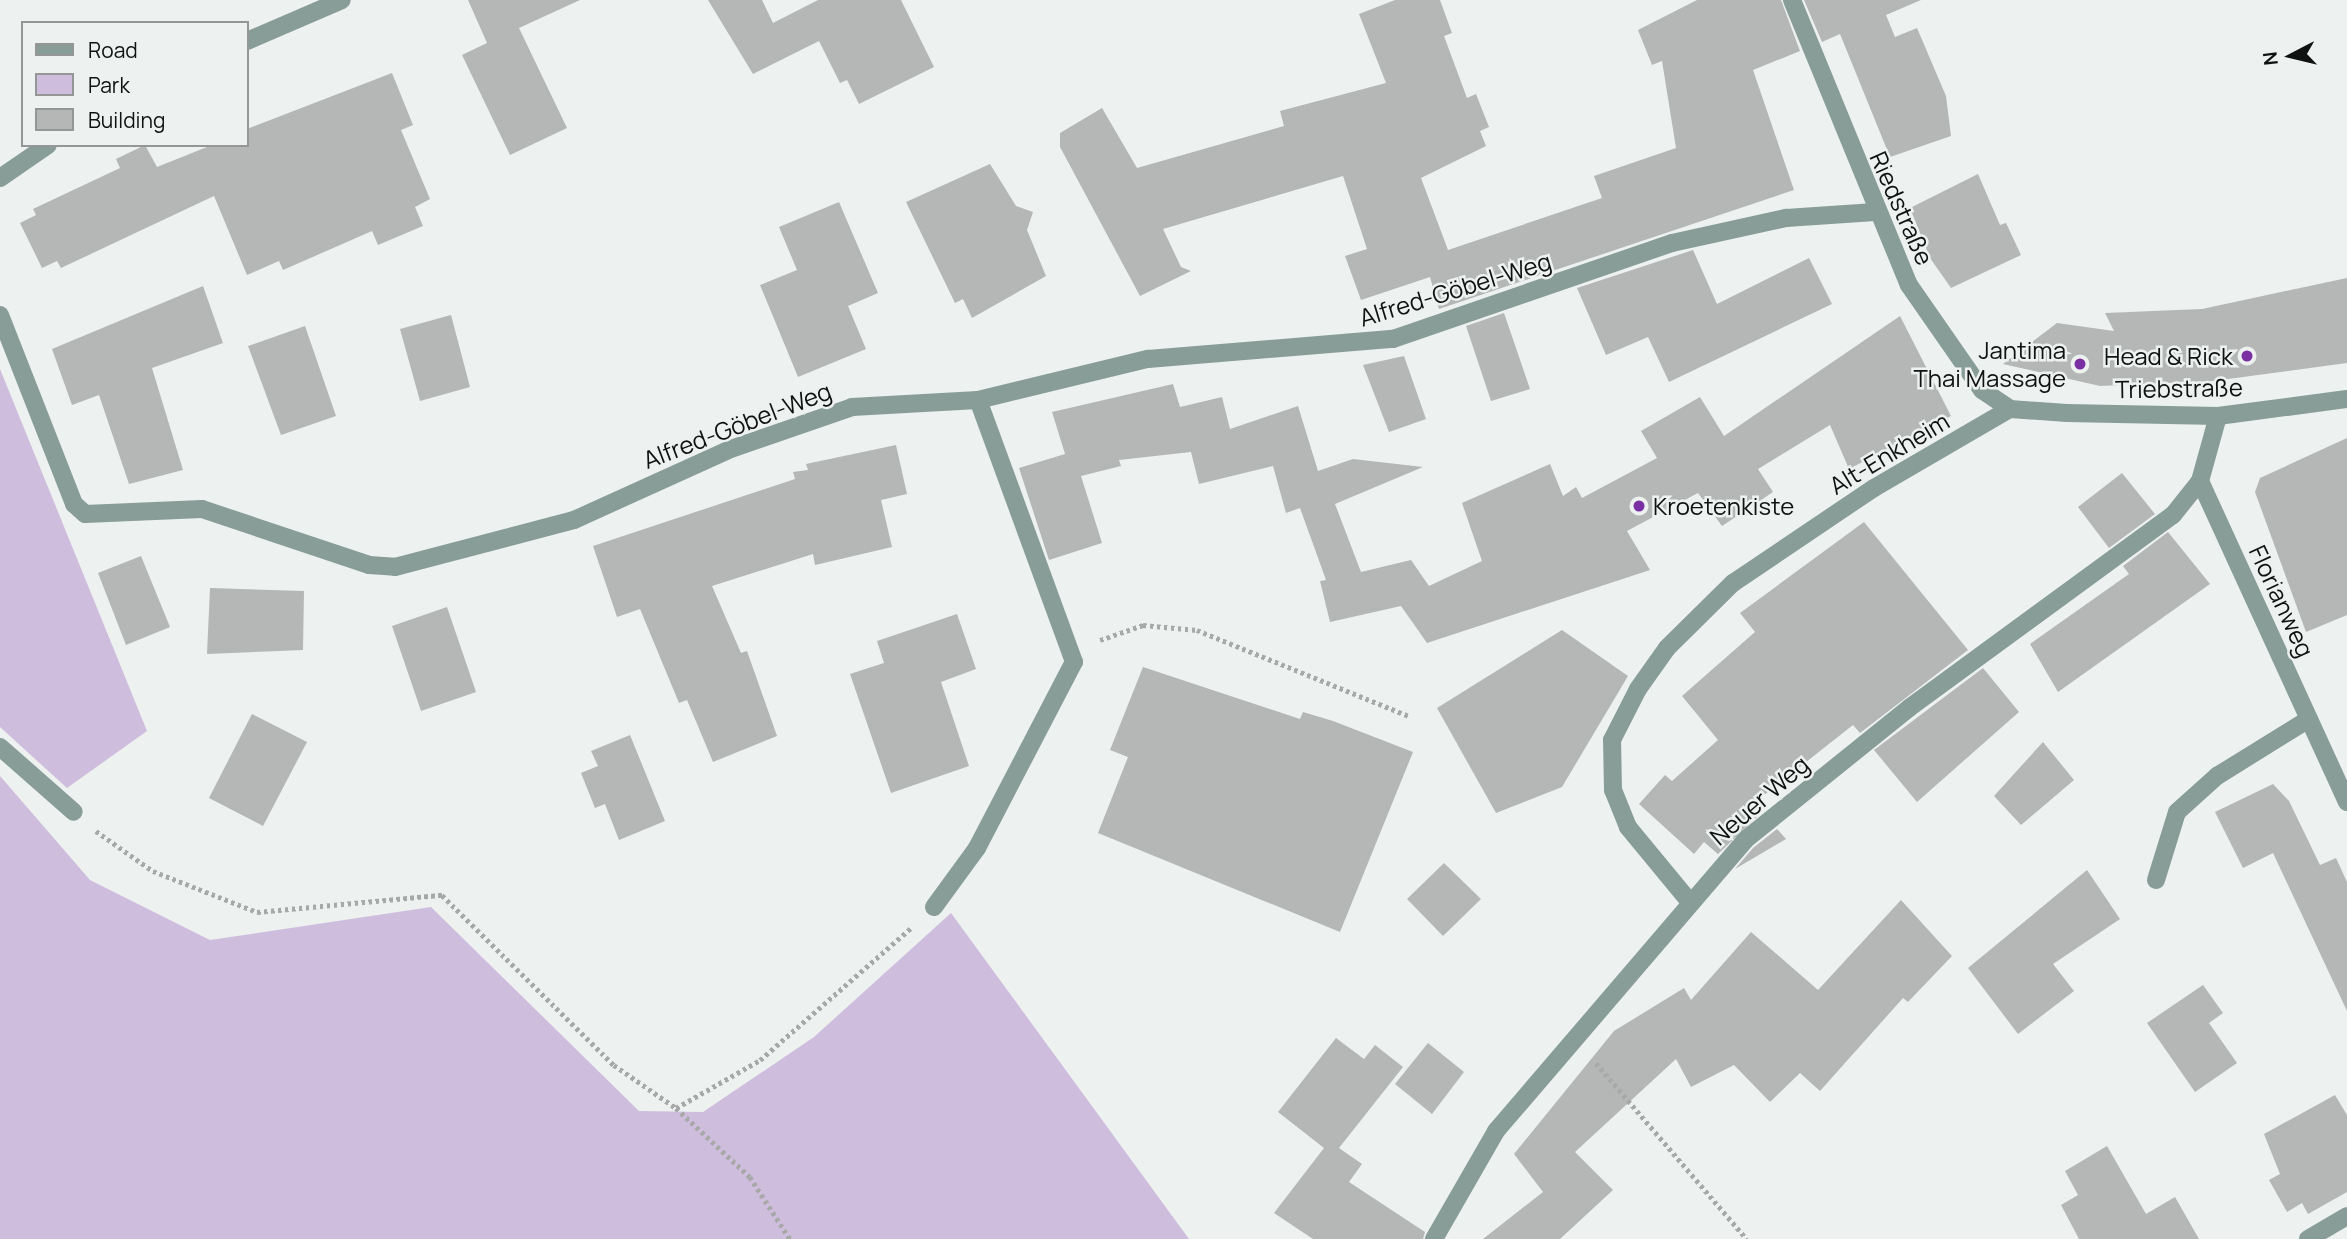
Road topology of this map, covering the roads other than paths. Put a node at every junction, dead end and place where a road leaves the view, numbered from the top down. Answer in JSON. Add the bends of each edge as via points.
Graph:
{"nodes":[{"id":1,"x":342,"y":0,"type":"edge"},
{"id":2,"x":1792,"y":0,"type":"edge"},
{"id":3,"x":248,"y":41,"type":"edge"},
{"id":4,"x":45,"y":147,"type":"edge"},
{"id":5,"x":0,"y":178,"type":"edge"},
{"id":6,"x":1875,"y":212,"type":"junction"},
{"id":7,"x":0,"y":315,"type":"edge"},
{"id":8,"x":2347,"y":399,"type":"edge"},
{"id":9,"x":978,"y":400,"type":"junction"},
{"id":10,"x":2010,"y":409,"type":"junction"},
{"id":11,"x":2218,"y":416,"type":"junction"},
{"id":12,"x":2200,"y":481,"type":"junction"},
{"id":13,"x":2309,"y":719,"type":"junction"},
{"id":14,"x":0,"y":747,"type":"edge"},
{"id":15,"x":2347,"y":802,"type":"edge"},
{"id":16,"x":74,"y":813,"type":"road end"},
{"id":17,"x":2156,"y":880,"type":"dead end"},
{"id":18,"x":1689,"y":901,"type":"junction"},
{"id":19,"x":934,"y":907,"type":"road end"},
{"id":20,"x":2347,"y":1216,"type":"edge"},
{"id":21,"x":1434,"y":1239,"type":"edge"},
{"id":22,"x":2308,"y":1239,"type":"edge"}],
"edges":[{"from":1,"to":3,"type":"street"},
{"from":2,"to":6,"type":"street","name":"Riedstraße"},
{"from":4,"to":5,"type":"street"},
{"from":6,"to":9,"type":"street","name":"Alfred-Göbel-Weg","via":[[1786,218],[1672,243],[1393,339],[1148,359]]},
{"from":6,"to":10,"type":"street","name":"Riedstraße","via":[[1909,285],[1953,356],[1982,390]]},
{"from":7,"to":9,"type":"street","name":"Alfred-Göbel-Weg","via":[[74,503],[85,514],[202,509],[382,567],[574,520],[728,450],[852,407]]},
{"from":8,"to":11,"type":"street","name":"Triebstraße"},
{"from":9,"to":19,"type":"street","via":[[1074,662],[977,848]]},
{"from":10,"to":11,"type":"street","name":"Triebstraße"},
{"from":10,"to":18,"type":"street","name":"Alt-Enkheim","via":[[1874,488],[1733,583],[1667,648],[1638,690],[1612,740],[1612,790],[1628,827]]},
{"from":11,"to":12,"type":"street"},
{"from":12,"to":13,"type":"street","name":"Florianweg"},
{"from":12,"to":18,"type":"street","name":"Neuer Weg","via":[[2173,515],[1909,708],[1745,839]]},
{"from":13,"to":15,"type":"street","name":"Florianweg"},
{"from":13,"to":17,"type":"street","via":[[2217,776],[2177,812]]},
{"from":14,"to":16,"type":"street"},
{"from":18,"to":21,"type":"street","name":"Neuer Weg","via":[[1496,1131]]},
{"from":20,"to":22,"type":"street"}]}
